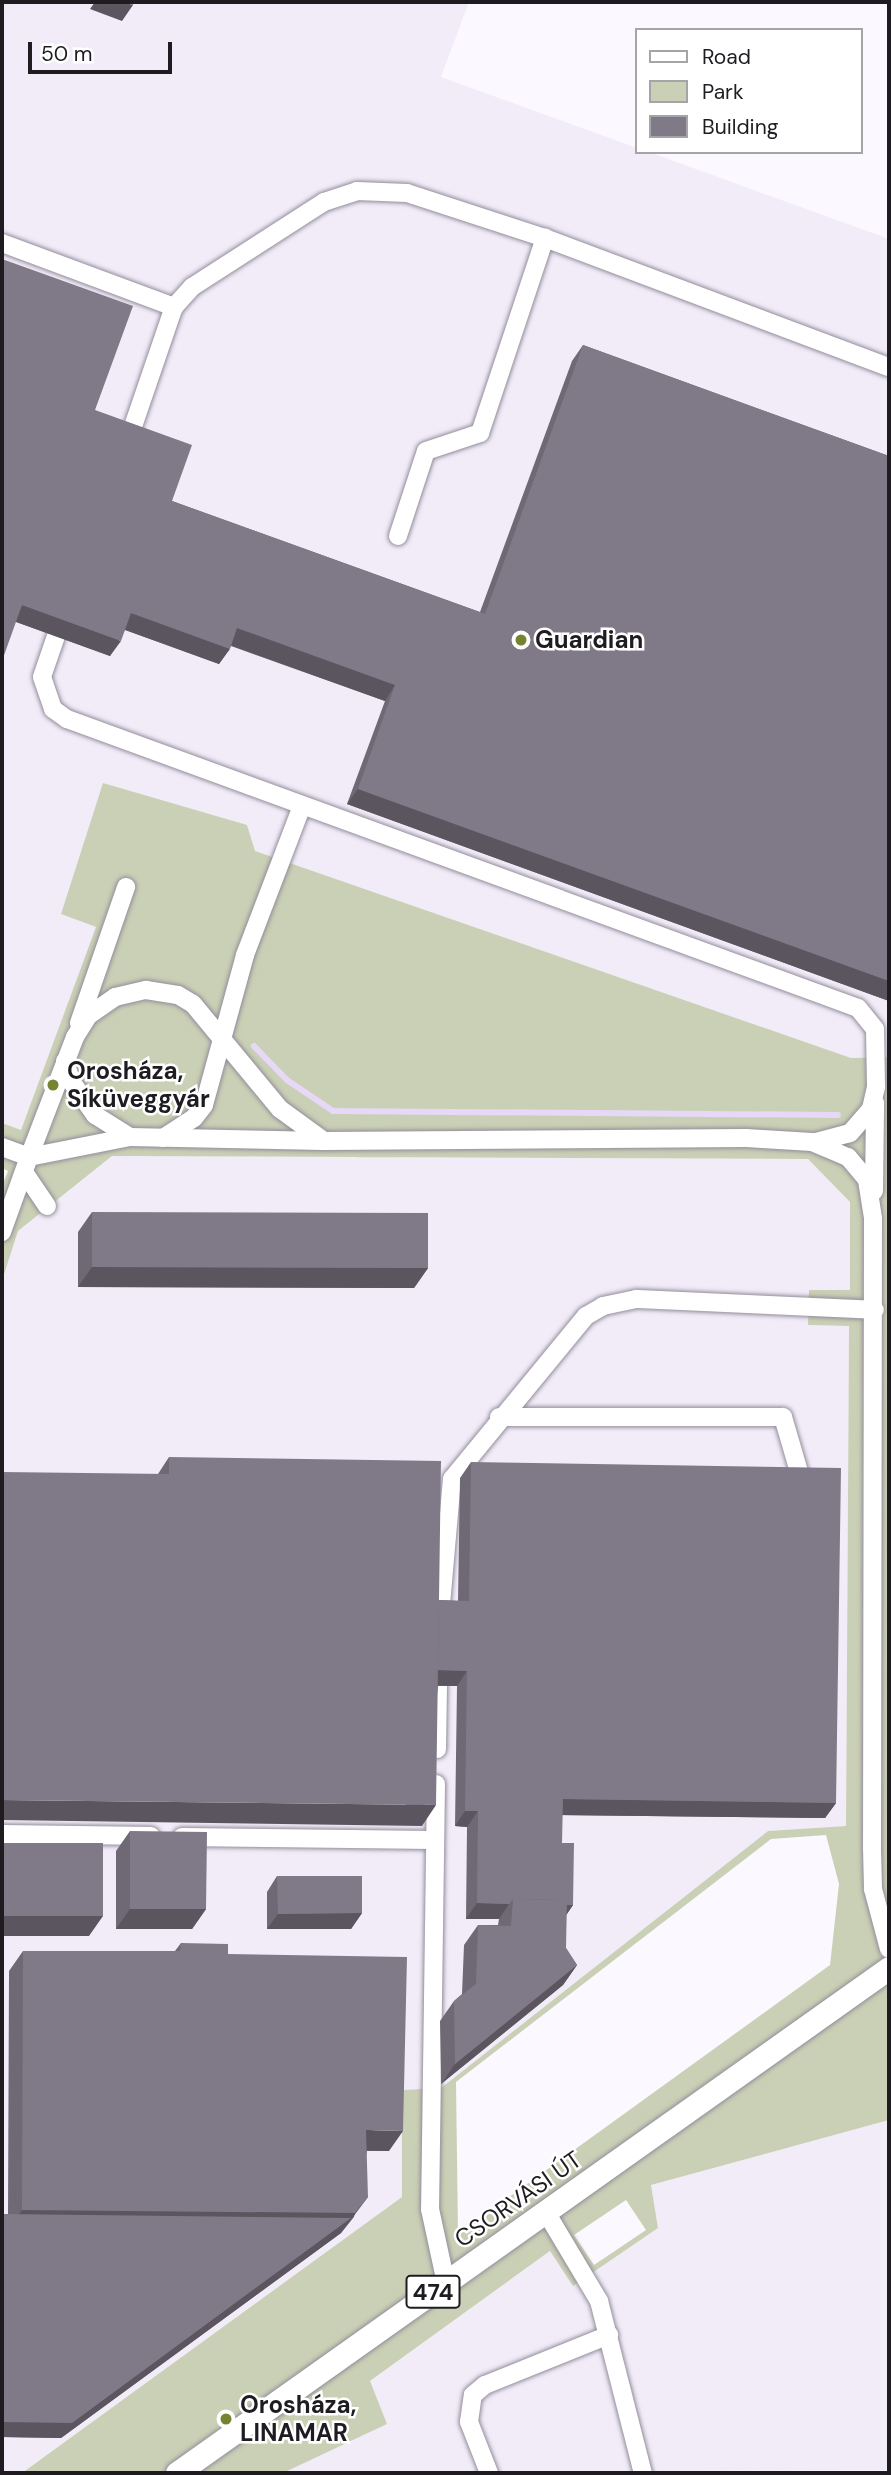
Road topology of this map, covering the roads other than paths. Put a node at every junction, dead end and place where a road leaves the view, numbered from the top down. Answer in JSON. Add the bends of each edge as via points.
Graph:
{"nodes":[{"id":1,"x":545,"y":238,"type":"junction"},
{"id":2,"x":2,"y":243,"type":"edge"},
{"id":3,"x":174,"y":307,"type":"junction"},
{"id":4,"x":889,"y":367,"type":"edge"},
{"id":5,"x":128,"y":441,"type":"edge"},
{"id":6,"x":398,"y":536,"type":"dead end"},
{"id":7,"x":56,"y":636,"type":"dead end"},
{"id":8,"x":302,"y":806,"type":"junction"},
{"id":9,"x":126,"y":887,"type":"dead end"},
{"id":10,"x":75,"y":1037,"type":"junction"},
{"id":11,"x":224,"y":1037,"type":"junction"},
{"id":12,"x":65,"y":1061,"type":"junction"},
{"id":13,"x":876,"y":1087,"type":"junction"},
{"id":14,"x":130,"y":1137,"type":"junction"},
{"id":15,"x":163,"y":1138,"type":"junction"},
{"id":16,"x":324,"y":1142,"type":"junction"},
{"id":17,"x":812,"y":1142,"type":"junction"},
{"id":18,"x":889,"y":1146,"type":"edge"},
{"id":19,"x":2,"y":1147,"type":"edge"},
{"id":20,"x":874,"y":1160,"type":"junction"},
{"id":21,"x":27,"y":1165,"type":"junction"},
{"id":22,"x":47,"y":1206,"type":"dead end"},
{"id":23,"x":873,"y":1219,"type":"junction"},
{"id":24,"x":3,"y":1226,"type":"edge"},
{"id":25,"x":874,"y":1310,"type":"junction"},
{"id":26,"x":499,"y":1418,"type":"junction"},
{"id":27,"x":800,"y":1475,"type":"edge"},
{"id":28,"x":440,"y":1616,"type":"edge"},
{"id":29,"x":438,"y":1686,"type":"edge"},
{"id":30,"x":2,"y":1834,"type":"edge"},
{"id":31,"x":434,"y":1840,"type":"junction"},
{"id":32,"x":889,"y":1949,"type":"edge"},
{"id":33,"x":889,"y":1968,"type":"edge"},
{"id":34,"x":546,"y":2211,"type":"junction"},
{"id":35,"x":446,"y":2283,"type":"junction"},
{"id":36,"x":609,"y":2335,"type":"junction"},
{"id":37,"x":177,"y":2473,"type":"edge"},
{"id":38,"x":489,"y":2473,"type":"edge"},
{"id":39,"x":643,"y":2473,"type":"edge"}],
"edges":[{"from":1,"to":3,"type":"street","via":[[407,193],[374,189],[343,193],[192,287]]},
{"from":1,"to":4,"type":"street"},
{"from":1,"to":6,"type":"street","via":[[480,433],[426,451]]},
{"from":2,"to":3,"type":"street"},
{"from":3,"to":5,"type":"street"},
{"from":7,"to":8,"type":"street","via":[[42,677],[53,709],[66,719]]},
{"from":8,"to":11,"type":"street","via":[[245,955]]},
{"from":8,"to":13,"type":"street","via":[[858,1008],[875,1029]]},
{"from":9,"to":10,"type":"street"},
{"from":10,"to":11,"type":"street","via":[[100,1005],[146,990],[178,995]]},
{"from":10,"to":12,"type":"street"},
{"from":11,"to":15,"type":"street","via":[[204,1105],[194,1118]]},
{"from":11,"to":16,"type":"street","via":[[280,1109]]},
{"from":12,"to":14,"type":"street","via":[[71,1081],[89,1108]]},
{"from":12,"to":21,"type":"street"},
{"from":13,"to":17,"type":"street","via":[[871,1110],[859,1126],[841,1138]]},
{"from":13,"to":20,"type":"street"},
{"from":14,"to":15,"type":"street"},
{"from":14,"to":21,"type":"street"},
{"from":15,"to":16,"type":"street"},
{"from":16,"to":17,"type":"street","via":[[746,1138]]},
{"from":17,"to":23,"type":"street","via":[[839,1151],[862,1171],[871,1192]]},
{"from":18,"to":20,"type":"street"},
{"from":19,"to":21,"type":"street"},
{"from":20,"to":23,"type":"street"},
{"from":21,"to":22,"type":"street"},
{"from":21,"to":24,"type":"street"},
{"from":23,"to":25,"type":"street"},
{"from":25,"to":26,"type":"street","via":[[636,1299],[603,1306],[586,1316]]},
{"from":25,"to":32,"type":"street","via":[[872,1848],[873,1889]]},
{"from":26,"to":27,"type":"street","via":[[783,1418]]},
{"from":26,"to":28,"type":"street","via":[[452,1479]]},
{"from":29,"to":31,"type":"street"},
{"from":30,"to":31,"type":"street"},
{"from":31,"to":35,"type":"street","via":[[430,2209]]},
{"from":33,"to":34,"type":"main road","name":"CSORVÁSI ÚT","number":"474"},
{"from":34,"to":35,"type":"main road","name":"CSORVÁSI ÚT","number":"474"},
{"from":34,"to":36,"type":"street","via":[[599,2301]]},
{"from":35,"to":37,"type":"main road","name":"CSORVÁSI ÚT","number":"474"},
{"from":36,"to":38,"type":"street","via":[[485,2385],[473,2395],[469,2422]]},
{"from":36,"to":39,"type":"street"}]}
